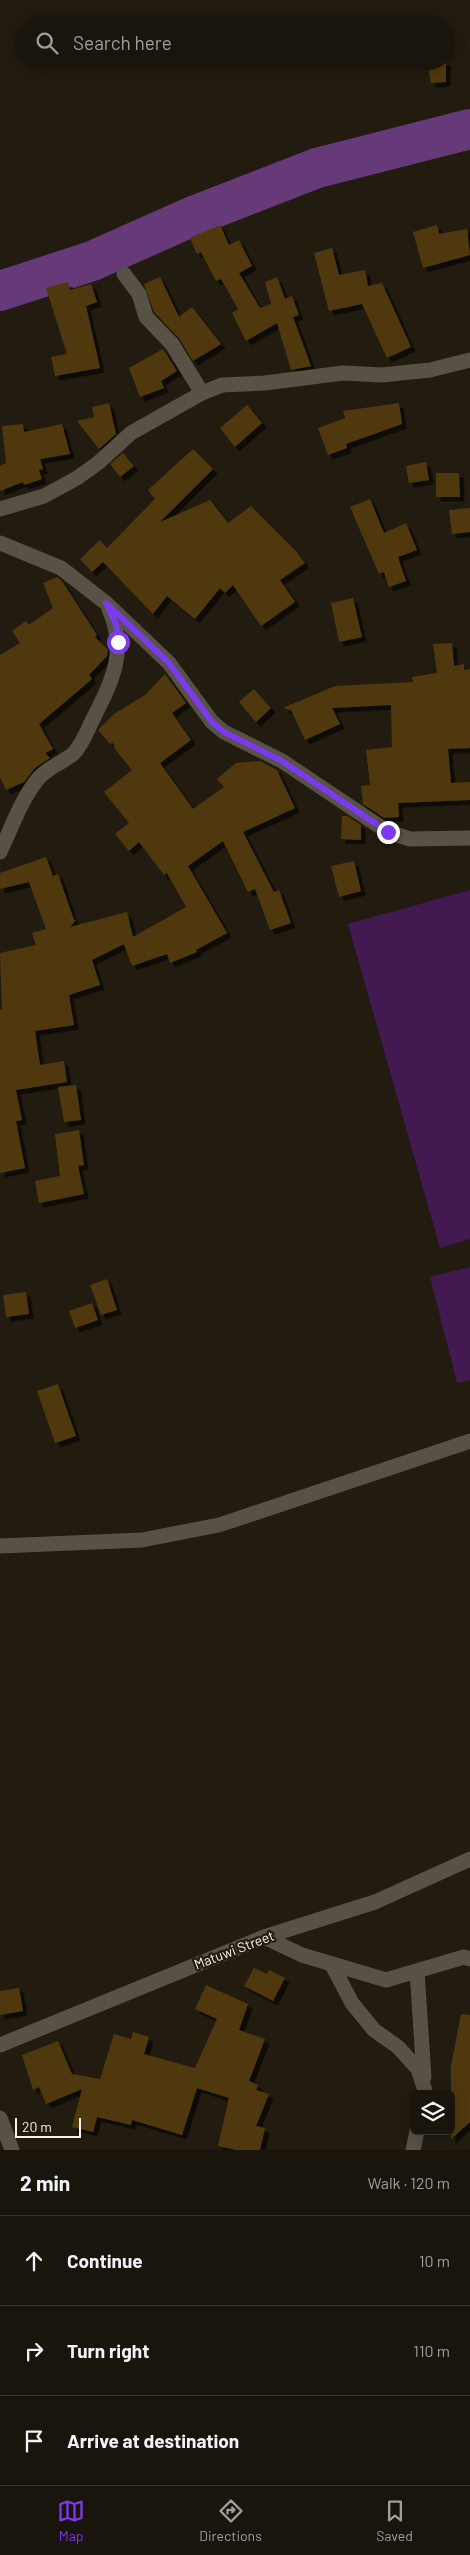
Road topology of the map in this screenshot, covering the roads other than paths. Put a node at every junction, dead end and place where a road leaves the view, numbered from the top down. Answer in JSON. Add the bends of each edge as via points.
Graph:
{"nodes":[{"id":1,"x":124,"y":274,"type":"dead end"},
{"id":2,"x":470,"y":360,"type":"edge"},
{"id":3,"x":202,"y":393,"type":"junction"},
{"id":4,"x":0,"y":509,"type":"edge"},
{"id":5,"x":0,"y":543,"type":"edge"},
{"id":6,"x":106,"y":603,"type":"junction"},
{"id":7,"x":470,"y":838,"type":"edge"},
{"id":8,"x":0,"y":852,"type":"edge"},
{"id":9,"x":470,"y":1441,"type":"edge"},
{"id":10,"x":0,"y":1546,"type":"edge"},
{"id":11,"x":470,"y":1858,"type":"edge"},
{"id":12,"x":264,"y":1937,"type":"junction"},
{"id":13,"x":470,"y":1958,"type":"edge"},
{"id":14,"x":332,"y":1965,"type":"junction"},
{"id":15,"x":416,"y":1971,"type":"junction"},
{"id":16,"x":0,"y":2044,"type":"edge"},
{"id":17,"x":424,"y":2090,"type":"edge"},
{"id":18,"x":425,"y":2090,"type":"edge"},
{"id":19,"x":0,"y":2118,"type":"edge"},
{"id":20,"x":416,"y":2135,"type":"edge"},
{"id":21,"x":12,"y":2150,"type":"edge"},
{"id":22,"x":413,"y":2150,"type":"edge"}],
"edges":[{"from":1,"to":3,"type":"street","via":[[139,294],[146,317],[172,344]]},
{"from":2,"to":3,"type":"street","via":[[430,370],[382,375],[343,373],[222,385]]},
{"from":3,"to":4,"type":"street","via":[[131,433],[77,478],[44,496]]},
{"from":5,"to":6,"type":"street","via":[[61,568]]},
{"from":6,"to":7,"type":"street","via":[[169,663],[212,722],[224,732],[282,761],[388,832],[410,839]]},
{"from":6,"to":8,"type":"street","via":[[116,624],[118,642],[117,664],[110,685],[74,753],[52,765],[35,782]]},
{"from":9,"to":10,"type":"street","via":[[219,1524],[179,1534],[142,1540]]},
{"from":11,"to":12,"type":"street","name":"Matuwi Street","via":[[375,1902]]},
{"from":12,"to":14,"type":"street"},
{"from":12,"to":16,"type":"street","name":"Matuwi Street"},
{"from":13,"to":15,"type":"street"},
{"from":14,"to":15,"type":"street","via":[[386,1980]]},
{"from":14,"to":17,"type":"street","via":[[352,2003],[374,2030],[398,2047],[418,2069]]},
{"from":15,"to":18,"type":"street"},
{"from":19,"to":21,"type":"street"},
{"from":20,"to":22,"type":"street"}]}
